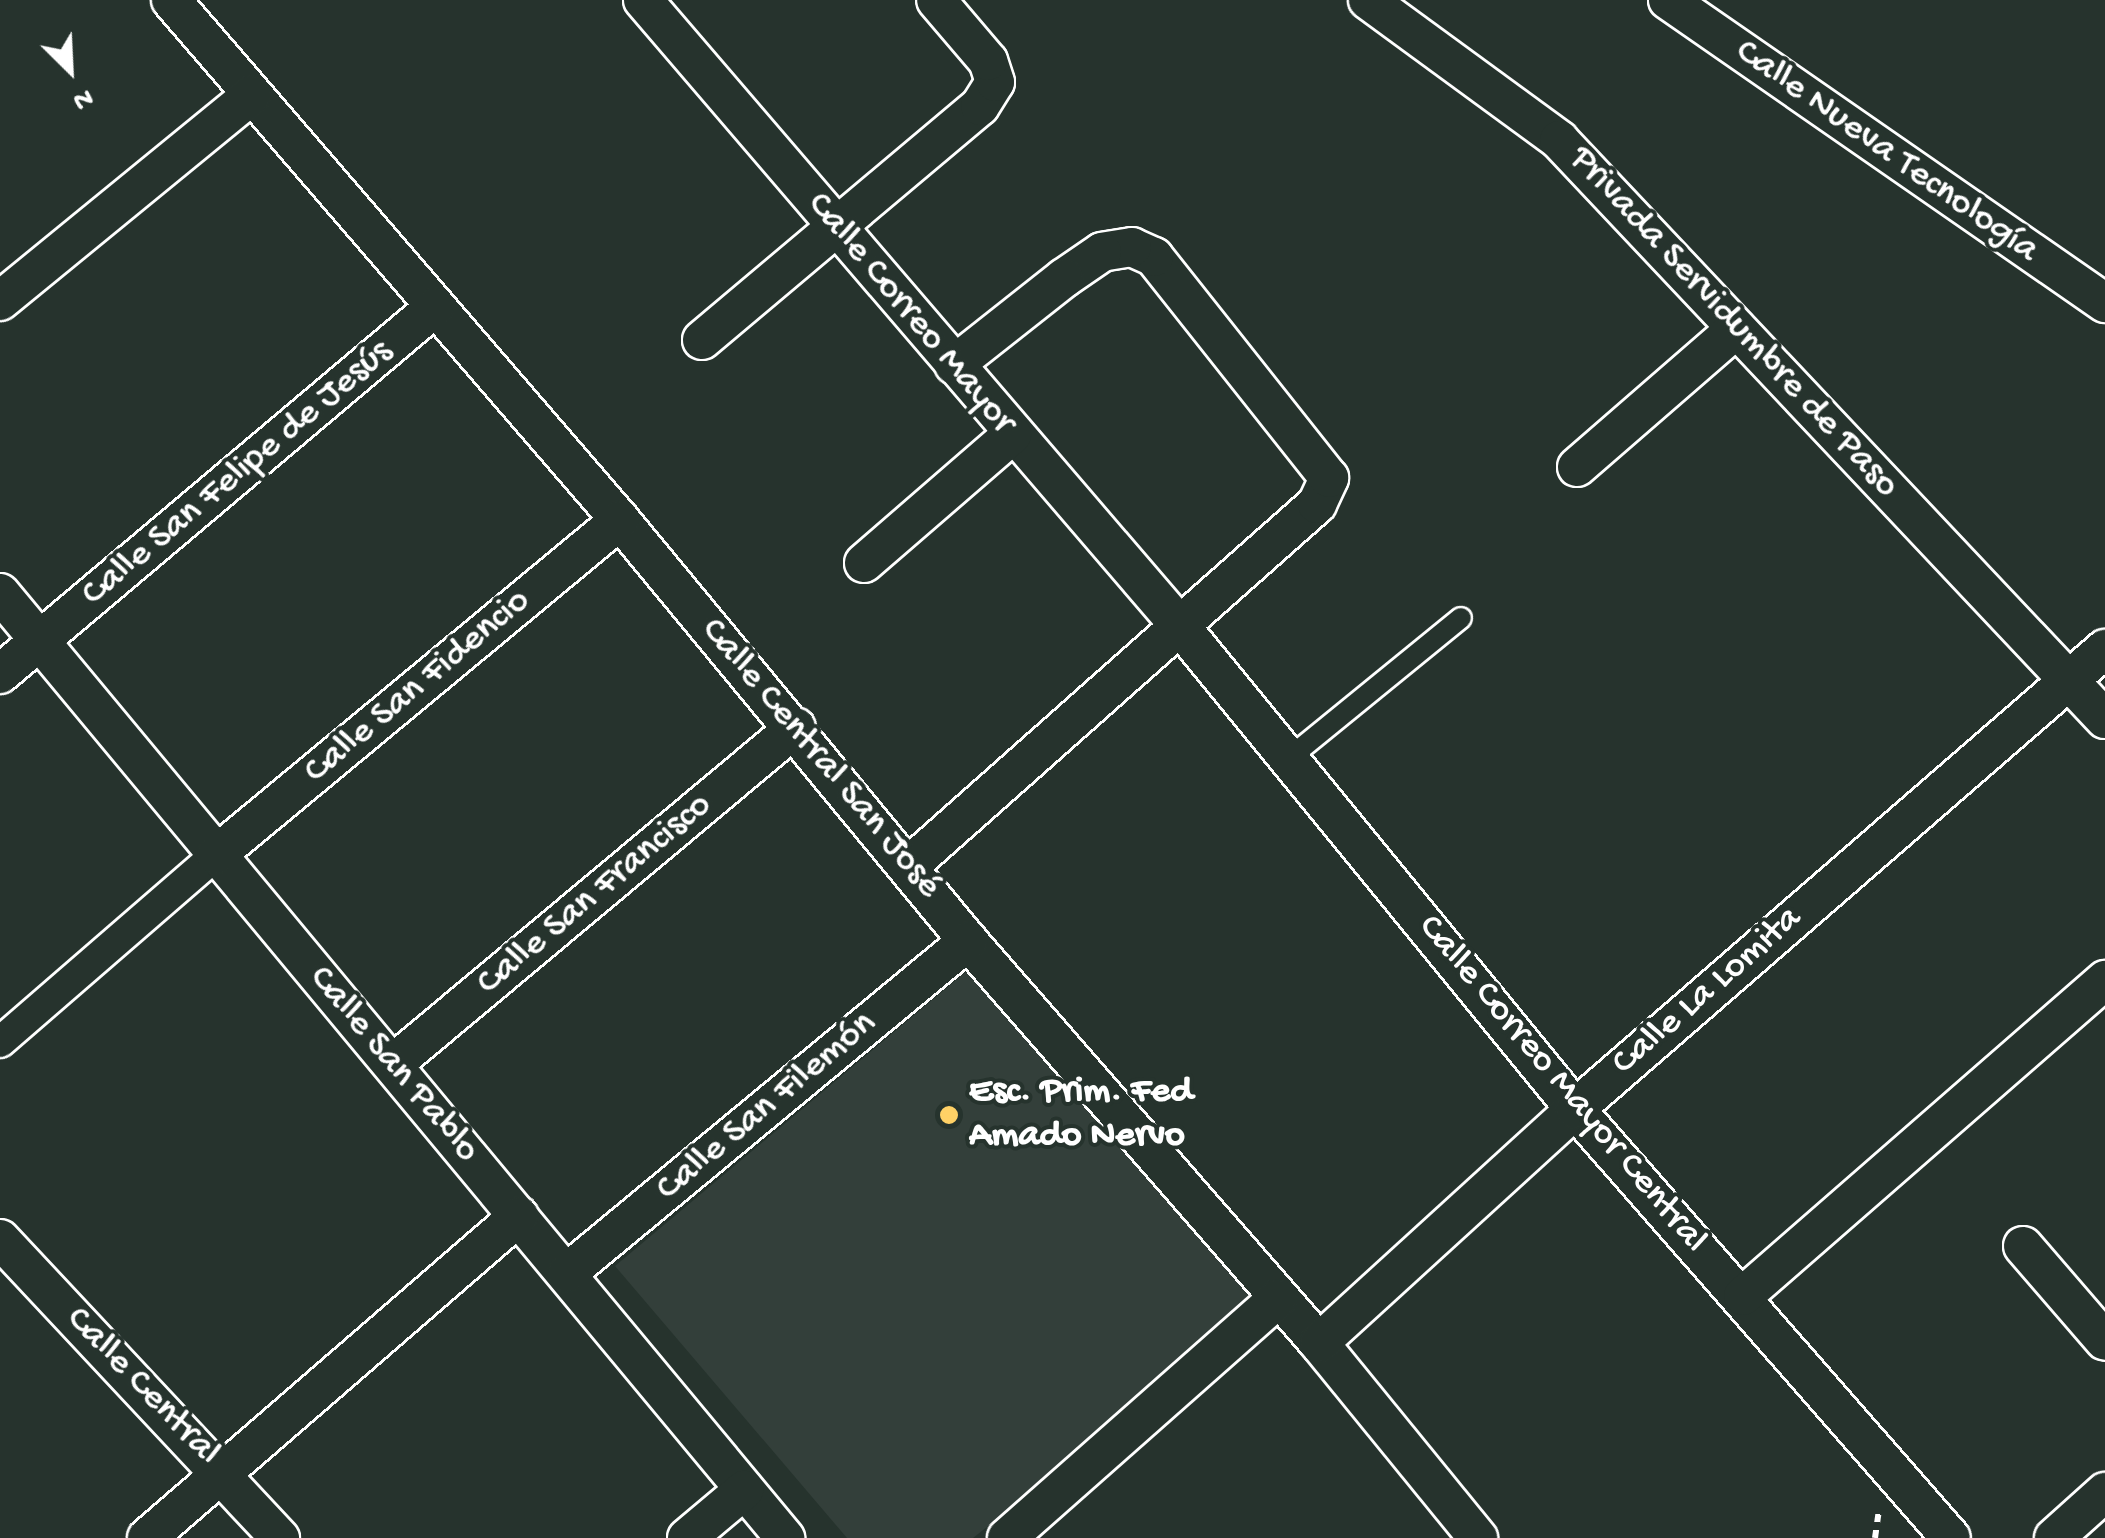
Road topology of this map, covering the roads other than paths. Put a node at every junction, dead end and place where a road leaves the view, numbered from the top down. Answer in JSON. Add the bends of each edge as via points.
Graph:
{"nodes":[{"id":1,"x":171,"y":0,"type":"edge"},
{"id":2,"x":643,"y":0,"type":"edge"},
{"id":3,"x":936,"y":0,"type":"edge"},
{"id":4,"x":1368,"y":0,"type":"edge"},
{"id":5,"x":1668,"y":0,"type":"edge"},
{"id":6,"x":252,"y":95,"type":"junction"},
{"id":7,"x":835,"y":227,"type":"junction"},
{"id":8,"x":0,"y":301,"type":"edge"},
{"id":9,"x":2105,"y":303,"type":"edge"},
{"id":10,"x":435,"y":306,"type":"junction"},
{"id":11,"x":1736,"y":329,"type":"junction"},
{"id":12,"x":702,"y":340,"type":"dead end"},
{"id":13,"x":954,"y":365,"type":"junction"},
{"id":14,"x":1012,"y":435,"type":"junction"},
{"id":15,"x":1577,"y":467,"type":"dead end"},
{"id":16,"x":620,"y":520,"type":"junction"},
{"id":17,"x":864,"y":564,"type":"dead end"},
{"id":18,"x":0,"y":593,"type":"edge"},
{"id":19,"x":1461,"y":618,"type":"dead end"},
{"id":20,"x":1180,"y":626,"type":"junction"},
{"id":21,"x":41,"y":642,"type":"junction"},
{"id":22,"x":2105,"y":650,"type":"edge"},
{"id":23,"x":0,"y":674,"type":"edge"},
{"id":24,"x":2070,"y":678,"type":"junction"},
{"id":25,"x":2105,"y":719,"type":"edge"},
{"id":26,"x":796,"y":727,"type":"junction"},
{"id":27,"x":1288,"y":759,"type":"junction"},
{"id":28,"x":216,"y":855,"type":"junction"},
{"id":29,"x":910,"y":865,"type":"junction"},
{"id":30,"x":968,"y":941,"type":"junction"},
{"id":31,"x":2105,"y":980,"type":"edge"},
{"id":32,"x":0,"y":1042,"type":"edge"},
{"id":33,"x":394,"y":1064,"type":"junction"},
{"id":34,"x":1574,"y":1109,"type":"junction"},
{"id":35,"x":519,"y":1216,"type":"junction"},
{"id":36,"x":0,"y":1239,"type":"edge"},
{"id":37,"x":2023,"y":1246,"type":"dead end"},
{"id":38,"x":566,"y":1273,"type":"junction"},
{"id":39,"x":1743,"y":1296,"type":"junction"},
{"id":40,"x":1276,"y":1298,"type":"junction"},
{"id":41,"x":2105,"y":1340,"type":"edge"},
{"id":42,"x":1319,"y":1344,"type":"junction"},
{"id":43,"x":224,"y":1471,"type":"junction"},
{"id":44,"x":744,"y":1490,"type":"junction"},
{"id":45,"x":2105,"y":1492,"type":"edge"},
{"id":46,"x":1462,"y":1533,"type":"edge"},
{"id":47,"x":146,"y":1538,"type":"edge"},
{"id":48,"x":280,"y":1538,"type":"edge"},
{"id":49,"x":687,"y":1538,"type":"edge"},
{"id":50,"x":786,"y":1538,"type":"edge"},
{"id":51,"x":1006,"y":1538,"type":"edge"},
{"id":52,"x":1951,"y":1538,"type":"edge"},
{"id":53,"x":2054,"y":1538,"type":"edge"}],
"edges":[{"from":1,"to":6,"type":"street","name":"Calle Central San José"},
{"from":2,"to":7,"type":"street","name":"Calle Correo Mayor"},
{"from":3,"to":7,"type":"street","via":[[988,61],[994,82],[980,106]]},
{"from":4,"to":11,"type":"street","name":"Privada Servidumbre de Paso","via":[[1559,140]]},
{"from":5,"to":9,"type":"street","name":"Calle Nueva Tecnología"},
{"from":6,"to":8,"type":"street"},
{"from":6,"to":10,"type":"street","name":"Calle Central San José"},
{"from":7,"to":12,"type":"street"},
{"from":7,"to":13,"type":"street","name":"Calle Correo Mayor"},
{"from":10,"to":16,"type":"street","name":"Calle Central San José"},
{"from":10,"to":21,"type":"street","name":"Calle San Felipe de Jesús"},
{"from":11,"to":15,"type":"street"},
{"from":11,"to":24,"type":"street","name":"Privada Servidumbre de Paso"},
{"from":13,"to":14,"type":"street","name":"Calle Correo Mayor"},
{"from":13,"to":20,"type":"street","via":[[1102,252],[1132,248],[1154,257],[1329,478],[1317,504]]},
{"from":14,"to":17,"type":"street"},
{"from":14,"to":20,"type":"street","name":"Calle Correo Mayor"},
{"from":16,"to":26,"type":"street","name":"Calle Central San José"},
{"from":16,"to":28,"type":"street","name":"Calle San Fidencio"},
{"from":18,"to":21,"type":"street","name":"Calle San Pablo"},
{"from":19,"to":27,"type":"lane"},
{"from":20,"to":27,"type":"street","name":"Calle Correo Mayor Central"},
{"from":20,"to":29,"type":"street"},
{"from":21,"to":23,"type":"street","name":"Calle San Felipe de Jesús"},
{"from":21,"to":28,"type":"street","name":"Calle San Pablo"},
{"from":22,"to":24,"type":"street","name":"Calle La Lomita"},
{"from":24,"to":25,"type":"street","name":"Privada Servidumbre de Paso"},
{"from":24,"to":34,"type":"street","name":"Calle La Lomita"},
{"from":26,"to":29,"type":"street","name":"Calle Central San José"},
{"from":26,"to":33,"type":"street","name":"Calle San Francisco"},
{"from":27,"to":34,"type":"street","name":"Calle Correo Mayor Central"},
{"from":28,"to":32,"type":"street"},
{"from":28,"to":33,"type":"street","name":"Calle San Pablo"},
{"from":29,"to":30,"type":"street","name":"Calle Central San José"},
{"from":30,"to":38,"type":"street","name":"Calle San Filemón"},
{"from":30,"to":40,"type":"street","name":"Calle Central San José"},
{"from":31,"to":39,"type":"street"},
{"from":33,"to":35,"type":"street","name":"Calle San Pablo"},
{"from":34,"to":39,"type":"street","name":"Calle Correo Mayor Central"},
{"from":34,"to":42,"type":"street","name":"Calle La Lomita"},
{"from":35,"to":38,"type":"street","name":"Calle San Pablo"},
{"from":35,"to":43,"type":"street"},
{"from":36,"to":43,"type":"street","name":"Calle Central"},
{"from":37,"to":41,"type":"street"},
{"from":38,"to":44,"type":"street","name":"Calle San Pablo"},
{"from":39,"to":52,"type":"street","name":"Calle Correo Mayor Central","via":[[1884,1470]]},
{"from":40,"to":42,"type":"street","name":"Calle Central San José"},
{"from":40,"to":51,"type":"street"},
{"from":42,"to":46,"type":"street","name":"Calle Central San José"},
{"from":43,"to":47,"type":"street"},
{"from":43,"to":48,"type":"street","name":"Calle Central"},
{"from":44,"to":49,"type":"street"},
{"from":44,"to":50,"type":"street","name":"Calle San Pablo"},
{"from":45,"to":53,"type":"street"}]}
